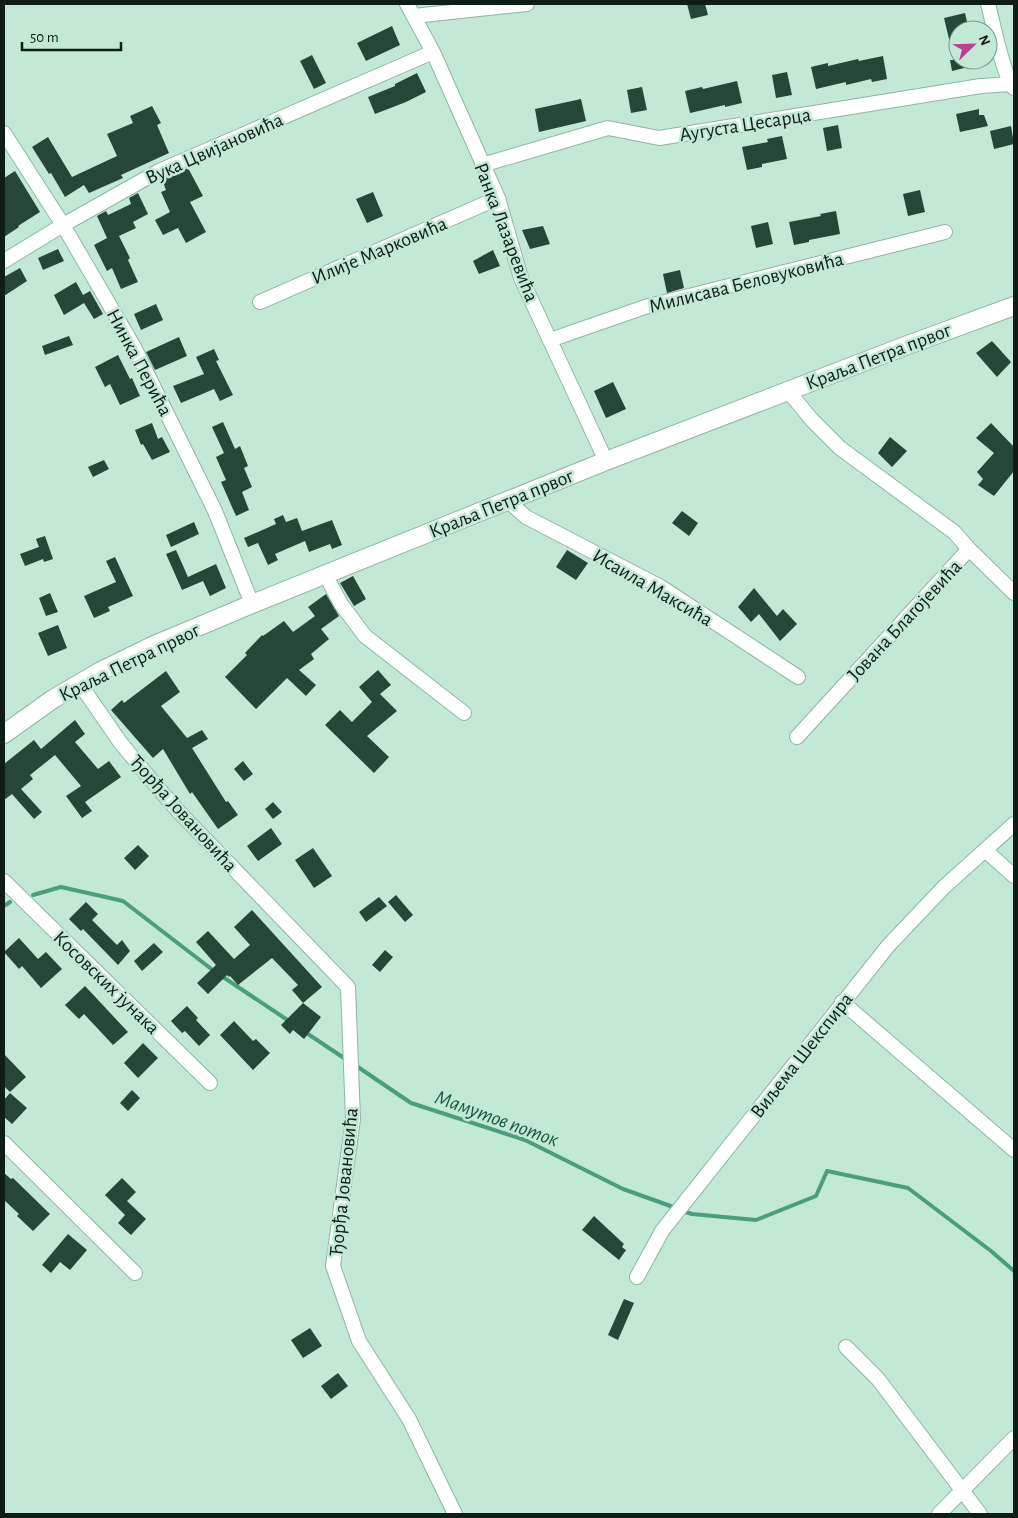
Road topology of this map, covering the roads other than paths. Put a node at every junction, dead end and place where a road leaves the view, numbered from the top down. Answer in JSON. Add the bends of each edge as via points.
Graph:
{"nodes":[{"id":1,"x":406,"y":4,"type":"edge"},
{"id":2,"x":527,"y":4,"type":"edge"},
{"id":3,"x":988,"y":4,"type":"edge"},
{"id":4,"x":414,"y":16,"type":"junction"},
{"id":5,"x":433,"y":52,"type":"junction"},
{"id":6,"x":1012,"y":86,"type":"edge"},
{"id":7,"x":4,"y":133,"type":"edge"},
{"id":8,"x":482,"y":165,"type":"junction"},
{"id":9,"x":498,"y":198,"type":"junction"},
{"id":10,"x":63,"y":225,"type":"junction"},
{"id":11,"x":945,"y":232,"type":"dead end"},
{"id":12,"x":4,"y":261,"type":"edge"},
{"id":13,"x":260,"y":302,"type":"dead end"},
{"id":14,"x":1014,"y":306,"type":"edge"},
{"id":15,"x":550,"y":340,"type":"junction"},
{"id":16,"x":788,"y":391,"type":"junction"},
{"id":17,"x":606,"y":461,"type":"junction"},
{"id":18,"x":507,"y":500,"type":"junction"},
{"id":19,"x":969,"y":549,"type":"junction"},
{"id":20,"x":325,"y":574,"type":"junction"},
{"id":21,"x":1014,"y":594,"type":"edge"},
{"id":22,"x":252,"y":604,"type":"junction"},
{"id":23,"x":798,"y":677,"type":"dead end"},
{"id":24,"x":80,"y":684,"type":"junction"},
{"id":25,"x":464,"y":713,"type":"dead end"},
{"id":26,"x":4,"y":734,"type":"edge"},
{"id":27,"x":797,"y":737,"type":"dead end"},
{"id":28,"x":1014,"y":824,"type":"edge"},
{"id":29,"x":985,"y":850,"type":"junction"},
{"id":30,"x":1014,"y":876,"type":"edge"},
{"id":31,"x":4,"y":881,"type":"edge"},
{"id":32,"x":842,"y":1002,"type":"junction"},
{"id":33,"x":210,"y":1082,"type":"dead end"},
{"id":34,"x":4,"y":1143,"type":"edge"},
{"id":35,"x":1014,"y":1150,"type":"edge"},
{"id":36,"x":135,"y":1273,"type":"dead end"},
{"id":37,"x":636,"y":1277,"type":"dead end"},
{"id":38,"x":846,"y":1347,"type":"dead end"},
{"id":39,"x":1014,"y":1438,"type":"edge"},
{"id":40,"x":963,"y":1491,"type":"junction"},
{"id":41,"x":455,"y":1514,"type":"edge"},
{"id":42,"x":939,"y":1514,"type":"edge"},
{"id":43,"x":980,"y":1514,"type":"edge"}],
"edges":[{"from":1,"to":4,"type":"street","name":"Ранка Лазаревића"},
{"from":2,"to":4,"type":"street"},
{"from":3,"to":6,"type":"street"},
{"from":4,"to":5,"type":"street","name":"Ранка Лазаревића"},
{"from":5,"to":8,"type":"street","name":"Ранка Лазаревића"},
{"from":5,"to":10,"type":"street","name":"Вука Цвијановића","via":[[159,171]]},
{"from":6,"to":8,"type":"street","name":"Аугуста Цесарца","via":[[981,86],[659,138],[608,128]]},
{"from":7,"to":10,"type":"street","name":"Нинка Перића"},
{"from":8,"to":9,"type":"street","name":"Ранка Лазаревића"},
{"from":9,"to":13,"type":"street","name":"Илије Марковића"},
{"from":9,"to":15,"type":"street","name":"Ранка Лазаревића","via":[[521,278]]},
{"from":10,"to":12,"type":"street","name":"Вука Цвијановића"},
{"from":10,"to":22,"type":"street","name":"Нинка Перића","via":[[143,364],[215,510]]},
{"from":11,"to":15,"type":"street","name":"Милисава Беловуковића","via":[[645,307]]},
{"from":14,"to":16,"type":"street","name":"Краља Петра првог"},
{"from":15,"to":17,"type":"street","name":"Ранка Лазаревића"},
{"from":16,"to":17,"type":"street","name":"Краља Петра првог"},
{"from":16,"to":19,"type":"street","name":"Јована Благојевића","via":[[840,448],[954,532]]},
{"from":17,"to":18,"type":"street","name":"Краља Петра првог"},
{"from":18,"to":20,"type":"street","name":"Краља Петра првог"},
{"from":18,"to":23,"type":"street","name":"Исаила Максића","via":[[526,517],[661,587]]},
{"from":19,"to":21,"type":"street"},
{"from":19,"to":27,"type":"street","name":"Јована Благојевића"},
{"from":20,"to":22,"type":"street","name":"Краља Петра првог"},
{"from":20,"to":25,"type":"street","via":[[341,604],[365,636]]},
{"from":22,"to":24,"type":"street","name":"Краља Петра првог","via":[[152,646]]},
{"from":24,"to":26,"type":"street","name":"Краља Петра првог"},
{"from":24,"to":41,"type":"street","name":"Ђорђа Јовановића","via":[[147,776],[348,987],[353,1119],[333,1266],[359,1340],[409,1419]]},
{"from":28,"to":29,"type":"street","name":"Виљема Шекспира"},
{"from":29,"to":30,"type":"street"},
{"from":29,"to":32,"type":"street","name":"Виљема Шекспира","via":[[944,887],[888,946]]},
{"from":31,"to":33,"type":"street","name":"Косовских јунака"},
{"from":32,"to":35,"type":"street"},
{"from":32,"to":37,"type":"street","name":"Виљема Шекспира","via":[[662,1231]]},
{"from":34,"to":36,"type":"street"},
{"from":38,"to":40,"type":"street","via":[[878,1379]]},
{"from":39,"to":40,"type":"street"},
{"from":40,"to":42,"type":"street"},
{"from":40,"to":43,"type":"street"}]}
